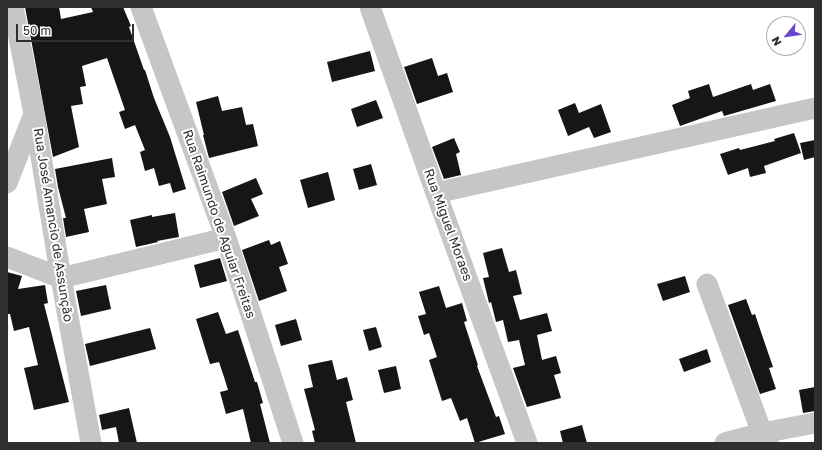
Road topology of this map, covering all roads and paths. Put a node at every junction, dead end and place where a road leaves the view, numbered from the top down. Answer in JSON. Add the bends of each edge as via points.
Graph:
{"nodes":[{"id":1,"x":13,"y":7,"type":"edge"},
{"id":2,"x":141,"y":7,"type":"edge"},
{"id":3,"x":370,"y":7,"type":"edge"},
{"id":4,"x":815,"y":108,"type":"edge"},
{"id":5,"x":34,"y":114,"type":"junction"},
{"id":6,"x":7,"y":183,"type":"edge"},
{"id":7,"x":436,"y":193,"type":"junction"},
{"id":8,"x":226,"y":238,"type":"junction"},
{"id":9,"x":7,"y":257,"type":"edge"},
{"id":10,"x":61,"y":278,"type":"junction"},
{"id":11,"x":707,"y":284,"type":"dead end"},
{"id":12,"x":815,"y":423,"type":"edge"},
{"id":13,"x":765,"y":438,"type":"edge"},
{"id":14,"x":91,"y":443,"type":"edge"},
{"id":15,"x":293,"y":443,"type":"edge"},
{"id":16,"x":528,"y":443,"type":"edge"},
{"id":17,"x":725,"y":443,"type":"edge"}],
"edges":[{"from":1,"to":5,"type":"street","name":"Rua José Amancio de Assunção"},
{"from":2,"to":8,"type":"street","name":"Rua Raimundo de Aguiar Freitas"},
{"from":3,"to":7,"type":"street","name":"Rua Miguel Moraes"},
{"from":4,"to":7,"type":"street"},
{"from":5,"to":6,"type":"street"},
{"from":5,"to":10,"type":"street","name":"Rua José Amancio de Assunção"},
{"from":7,"to":16,"type":"street","name":"Rua Miguel Moraes"},
{"from":8,"to":10,"type":"street"},
{"from":8,"to":15,"type":"street","name":"Rua Raimundo de Aguiar Freitas"},
{"from":9,"to":10,"type":"street"},
{"from":10,"to":14,"type":"street","name":"Rua José Amancio de Assunção"},
{"from":11,"to":13,"type":"street"},
{"from":12,"to":13,"type":"street"},
{"from":13,"to":17,"type":"street"}]}
